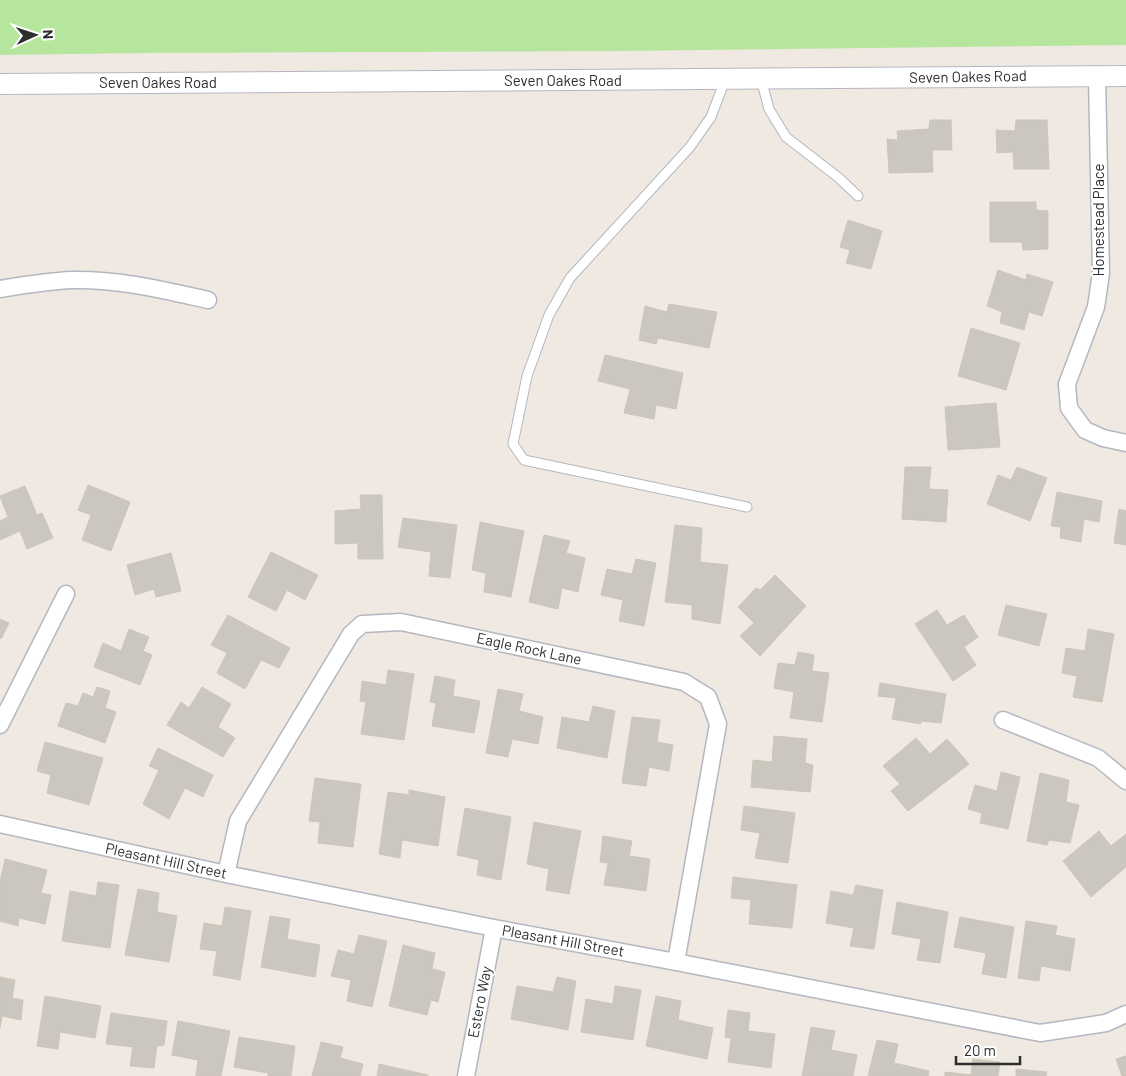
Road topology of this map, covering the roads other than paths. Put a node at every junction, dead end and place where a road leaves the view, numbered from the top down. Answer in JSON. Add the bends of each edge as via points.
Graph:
{"nodes":[{"id":1,"x":1097,"y":76,"type":"junction"},
{"id":2,"x":1126,"y":76,"type":"edge"},
{"id":3,"x":761,"y":79,"type":"junction"},
{"id":4,"x":726,"y":80,"type":"junction"},
{"id":5,"x":0,"y":84,"type":"edge"},
{"id":6,"x":858,"y":196,"type":"dead end"},
{"id":7,"x":0,"y":289,"type":"edge"},
{"id":8,"x":208,"y":300,"type":"dead end"},
{"id":9,"x":1126,"y":443,"type":"edge"},
{"id":10,"x":746,"y":507,"type":"dead end"},
{"id":11,"x":66,"y":594,"type":"dead end"},
{"id":12,"x":1003,"y":720,"type":"dead end"},
{"id":13,"x":0,"y":724,"type":"edge"},
{"id":14,"x":1126,"y":781,"type":"edge"},
{"id":15,"x":0,"y":824,"type":"edge"},
{"id":16,"x":226,"y":874,"type":"junction"},
{"id":17,"x":494,"y":928,"type":"junction"},
{"id":18,"x":676,"y":962,"type":"junction"},
{"id":19,"x":1126,"y":1014,"type":"edge"},
{"id":20,"x":466,"y":1076,"type":"edge"}],
"edges":[{"from":1,"to":2,"type":"street","name":"Seven Oakes Road"},
{"from":1,"to":3,"type":"street","name":"Seven Oakes Road"},
{"from":1,"to":9,"type":"street","name":"Homestead Place","via":[[1101,273],[1096,307],[1067,384],[1069,408],[1085,430]]},
{"from":3,"to":4,"type":"street","name":"Seven Oakes Road"},
{"from":3,"to":6,"type":"lane","via":[[769,109],[786,137],[840,178]]},
{"from":4,"to":5,"type":"street","name":"Seven Oakes Road"},
{"from":4,"to":10,"type":"lane","via":[[711,117],[690,147],[570,278],[549,315],[527,376],[513,444],[524,460]]},
{"from":7,"to":8,"type":"street","via":[[63,281],[106,282]]},
{"from":11,"to":13,"type":"street"},
{"from":12,"to":14,"type":"street","via":[[1098,758]]},
{"from":15,"to":16,"type":"street","name":"Pleasant Hill Street"},
{"from":16,"to":17,"type":"street","name":"Pleasant Hill Street"},
{"from":16,"to":18,"type":"street","name":"Eagle Rock Lane","via":[[238,821],[351,634],[362,624],[401,622],[684,682],[708,697],[718,724]]},
{"from":17,"to":18,"type":"street","name":"Pleasant Hill Street"},
{"from":17,"to":20,"type":"street","name":"Estero Way"},
{"from":18,"to":19,"type":"street","name":"Pleasant Hill Street","via":[[1040,1033],[1106,1023]]}]}
